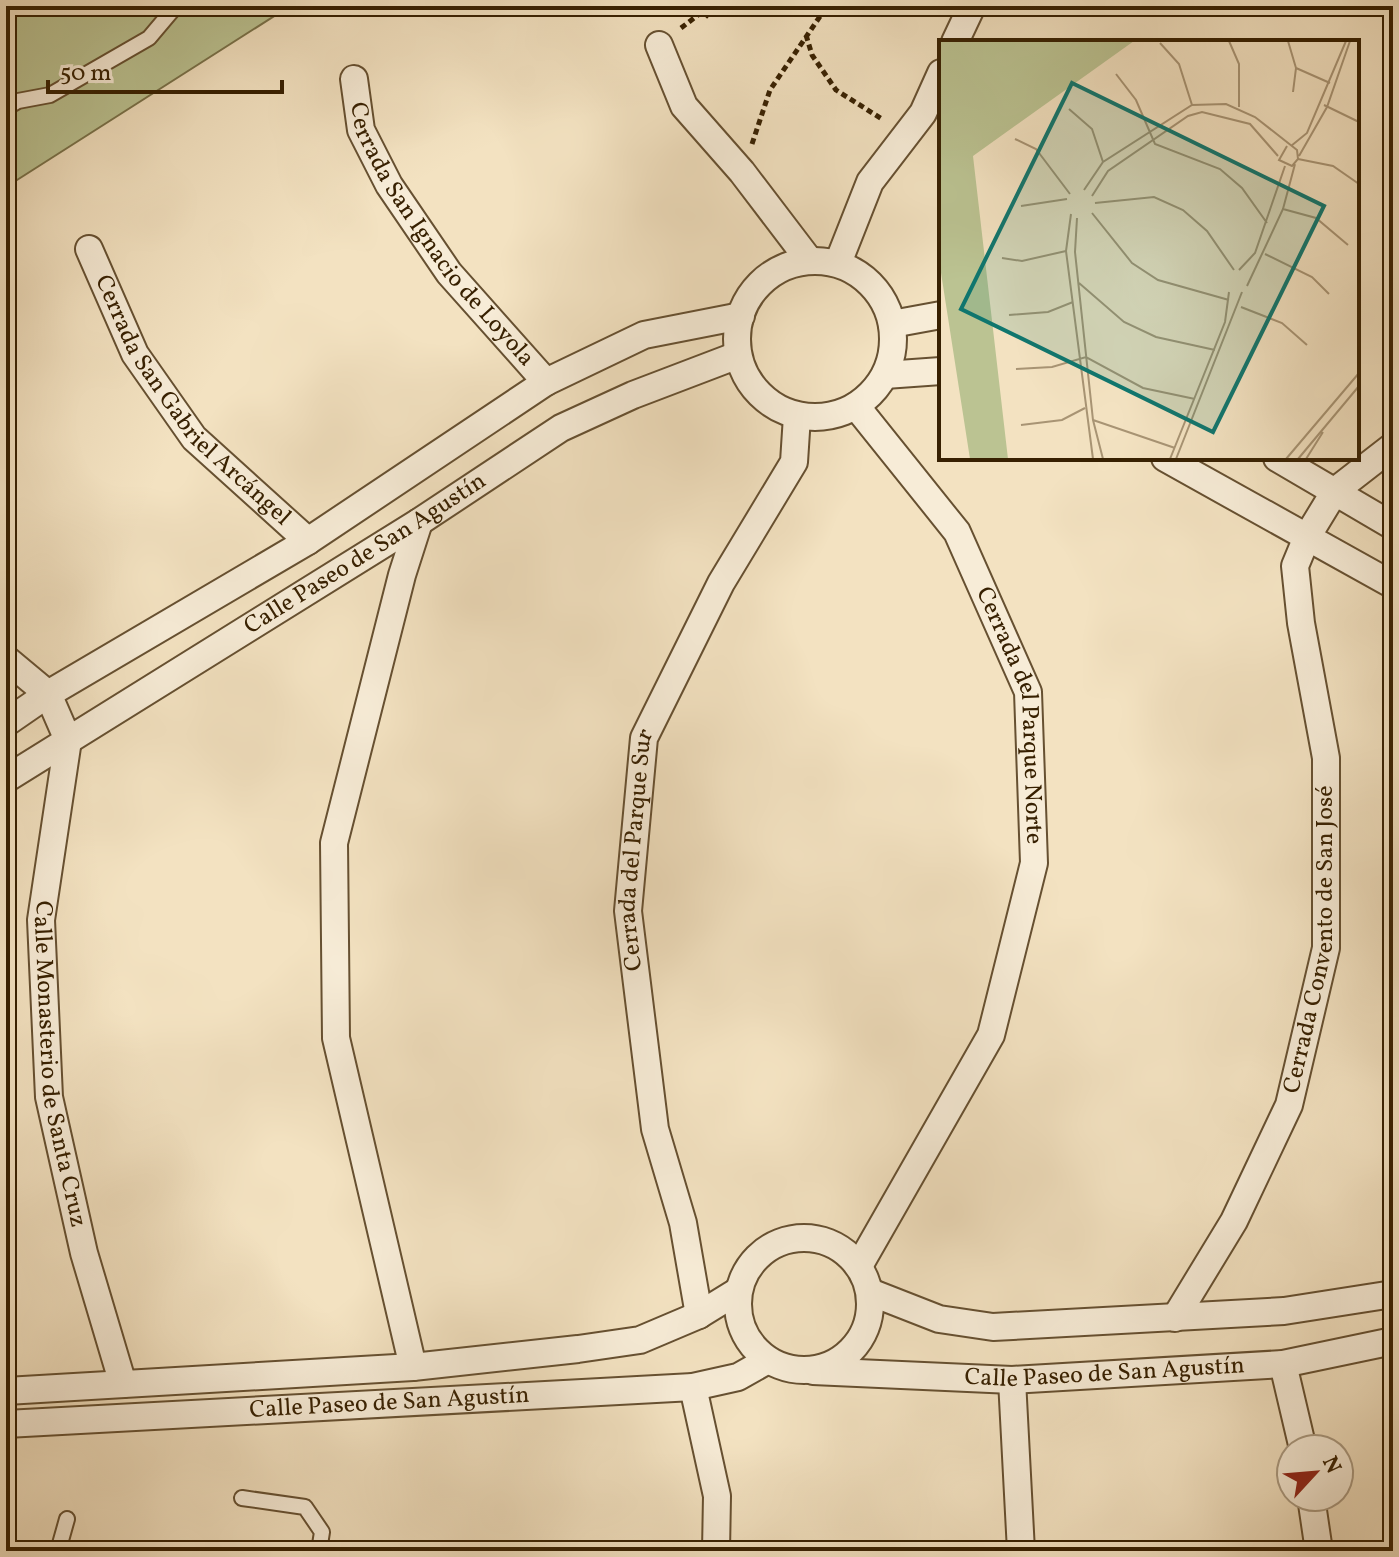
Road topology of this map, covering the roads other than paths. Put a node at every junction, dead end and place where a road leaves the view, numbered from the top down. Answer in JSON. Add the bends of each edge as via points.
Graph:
{"nodes":[{"id":1,"x":176,"y":6,"type":"edge"},
{"id":2,"x":972,"y":6,"type":"edge"},
{"id":3,"x":956,"y":40,"type":"edge"},
{"id":4,"x":659,"y":45,"type":"dead end"},
{"id":5,"x":939,"y":77,"type":"edge"},
{"id":6,"x":354,"y":79,"type":"dead end"},
{"id":7,"x":6,"y":108,"type":"edge"},
{"id":8,"x":89,"y":249,"type":"dead end"},
{"id":9,"x":809,"y":260,"type":"junction"},
{"id":10,"x":838,"y":263,"type":"junction"},
{"id":11,"x":939,"y":315,"type":"edge"},
{"id":12,"x":741,"y":316,"type":"junction"},
{"id":13,"x":892,"y":324,"type":"junction"},
{"id":14,"x":738,"y":355,"type":"junction"},
{"id":15,"x":939,"y":371,"type":"edge"},
{"id":16,"x":885,"y":375,"type":"junction"},
{"id":17,"x":546,"y":382,"type":"junction"},
{"id":18,"x":856,"y":406,"type":"junction"},
{"id":19,"x":797,"y":416,"type":"junction"},
{"id":20,"x":1393,"y":446,"type":"edge"},
{"id":21,"x":1169,"y":460,"type":"edge"},
{"id":22,"x":1281,"y":460,"type":"edge"},
{"id":23,"x":1335,"y":491,"type":"junction"},
{"id":24,"x":419,"y":522,"type":"junction"},
{"id":25,"x":1393,"y":526,"type":"edge"},
{"id":26,"x":1307,"y":537,"type":"junction"},
{"id":27,"x":308,"y":541,"type":"junction"},
{"id":28,"x":1393,"y":585,"type":"edge"},
{"id":29,"x":6,"y":659,"type":"edge"},
{"id":30,"x":48,"y":694,"type":"junction"},
{"id":31,"x":6,"y":723,"type":"edge"},
{"id":32,"x":68,"y":740,"type":"junction"},
{"id":33,"x":6,"y":779,"type":"edge"},
{"id":34,"x":859,"y":1266,"type":"junction"},
{"id":35,"x":738,"y":1291,"type":"junction"},
{"id":36,"x":870,"y":1292,"type":"junction"},
{"id":37,"x":1393,"y":1294,"type":"edge"},
{"id":38,"x":699,"y":1315,"type":"junction"},
{"id":39,"x":1175,"y":1318,"type":"junction"},
{"id":40,"x":1393,"y":1341,"type":"edge"},
{"id":41,"x":768,"y":1360,"type":"junction"},
{"id":42,"x":1283,"y":1364,"type":"junction"},
{"id":43,"x":413,"y":1367,"type":"junction"},
{"id":44,"x":813,"y":1371,"type":"junction"},
{"id":45,"x":1012,"y":1380,"type":"junction"},
{"id":46,"x":123,"y":1384,"type":"junction"},
{"id":47,"x":693,"y":1387,"type":"junction"},
{"id":48,"x":6,"y":1391,"type":"edge"},
{"id":49,"x":6,"y":1424,"type":"edge"},
{"id":50,"x":1299,"y":1433,"type":"edge"},
{"id":51,"x":242,"y":1498,"type":"dead end"},
{"id":52,"x":1313,"y":1513,"type":"edge"},
{"id":53,"x":67,"y":1519,"type":"dead end"},
{"id":54,"x":58,"y":1551,"type":"edge"},
{"id":55,"x":319,"y":1551,"type":"edge"},
{"id":56,"x":716,"y":1551,"type":"edge"},
{"id":57,"x":1021,"y":1551,"type":"edge"},
{"id":58,"x":1319,"y":1551,"type":"edge"}],
"edges":[{"from":1,"to":7,"type":"lane","via":[[149,38],[50,95]]},
{"from":2,"to":3,"type":"street"},
{"from":4,"to":9,"type":"street","via":[[684,106]]},
{"from":5,"to":10,"type":"street","via":[[923,113],[870,182]]},
{"from":6,"to":17,"type":"street","name":"Cerrada San Ignacio de Loyola","via":[[361,130],[389,185],[449,273]]},
{"from":8,"to":27,"type":"street","name":"Cerrada San Gabriel Arcángel","via":[[135,354],[194,438]]},
{"from":9,"to":10,"type":"street"},
{"from":9,"to":12,"type":"street","via":[[768,275],[749,295]]},
{"from":10,"to":13,"type":"street","via":[[862,275],[881,297]]},
{"from":11,"to":13,"type":"street"},
{"from":12,"to":14,"type":"street"},
{"from":12,"to":17,"type":"street","name":"Calle Paseo de San Agustín","via":[[644,335]]},
{"from":13,"to":16,"type":"street","via":[[893,348]]},
{"from":14,"to":19,"type":"street","via":[[760,396]]},
{"from":14,"to":24,"type":"street","name":"Calle Paseo de San Agustín","via":[[561,428]]},
{"from":15,"to":16,"type":"street"},
{"from":16,"to":18,"type":"street"},
{"from":17,"to":27,"type":"street","name":"Calle Paseo de San Agustín"},
{"from":18,"to":19,"type":"street","via":[[823,418]]},
{"from":18,"to":34,"type":"street","name":"Cerrada del Parque Norte","via":[[957,532],[1028,692],[1034,863],[991,1035]]},
{"from":19,"to":38,"type":"street","name":"Cerrada del Parque Sur","via":[[794,462],[721,583],[644,738],[628,911],[655,1129],[683,1223]]},
{"from":20,"to":23,"type":"street"},
{"from":21,"to":26,"type":"street"},
{"from":22,"to":23,"type":"street"},
{"from":23,"to":25,"type":"street"},
{"from":23,"to":26,"type":"street","name":"Cerrada Convento de San José"},
{"from":24,"to":32,"type":"street","name":"Calle Paseo de San Agustín"},
{"from":24,"to":43,"type":"street","via":[[334,843],[336,1038]]},
{"from":26,"to":28,"type":"street"},
{"from":26,"to":39,"type":"street","name":"Cerrada Convento de San José","via":[[1295,566],[1326,758],[1326,948],[1289,1105],[1234,1221]]},
{"from":27,"to":30,"type":"street","name":"Calle Paseo de San Agustín"},
{"from":29,"to":30,"type":"street"},
{"from":30,"to":31,"type":"street","name":"Calle Paseo de San Agustín"},
{"from":30,"to":32,"type":"street"},
{"from":32,"to":33,"type":"street","name":"Calle Paseo de San Agustín"},
{"from":32,"to":46,"type":"street","name":"Calle Monasterio de Santa Cruz","via":[[41,920],[49,1097],[84,1253]]},
{"from":34,"to":35,"type":"street","via":[[843,1249],[801,1237],[762,1251]]},
{"from":34,"to":36,"type":"street"},
{"from":35,"to":38,"type":"street","name":"Calle Paseo de San Agustín"},
{"from":35,"to":41,"type":"street","via":[[745,1336]]},
{"from":36,"to":39,"type":"street","name":"Calle Paseo de San Agustín","via":[[939,1319],[993,1327]]},
{"from":36,"to":44,"type":"street","via":[[863,1338],[836,1364]]},
{"from":37,"to":39,"type":"street","name":"Calle Paseo de San Agustín","via":[[1284,1311]]},
{"from":38,"to":43,"type":"street","name":"Calle Paseo de San Agustín","via":[[640,1340]]},
{"from":40,"to":42,"type":"street","name":"Calle Paseo de San Agustín"},
{"from":41,"to":44,"type":"street","via":[[789,1370]]},
{"from":41,"to":47,"type":"street","name":"Calle Paseo de San Agustín","via":[[738,1377]]},
{"from":42,"to":45,"type":"street","name":"Calle Paseo de San Agustín"},
{"from":42,"to":50,"type":"street"},
{"from":43,"to":46,"type":"street","name":"Calle Paseo de San Agustín"},
{"from":44,"to":45,"type":"street","name":"Calle Paseo de San Agustín"},
{"from":45,"to":57,"type":"street"},
{"from":46,"to":48,"type":"street","name":"Calle Paseo de San Agustín"},
{"from":47,"to":49,"type":"street","name":"Calle Paseo de San Agustín"},
{"from":47,"to":56,"type":"street","via":[[717,1496]]},
{"from":51,"to":55,"type":"lane","via":[[305,1507],[322,1532]]},
{"from":52,"to":58,"type":"street"},
{"from":53,"to":54,"type":"lane"}]}
